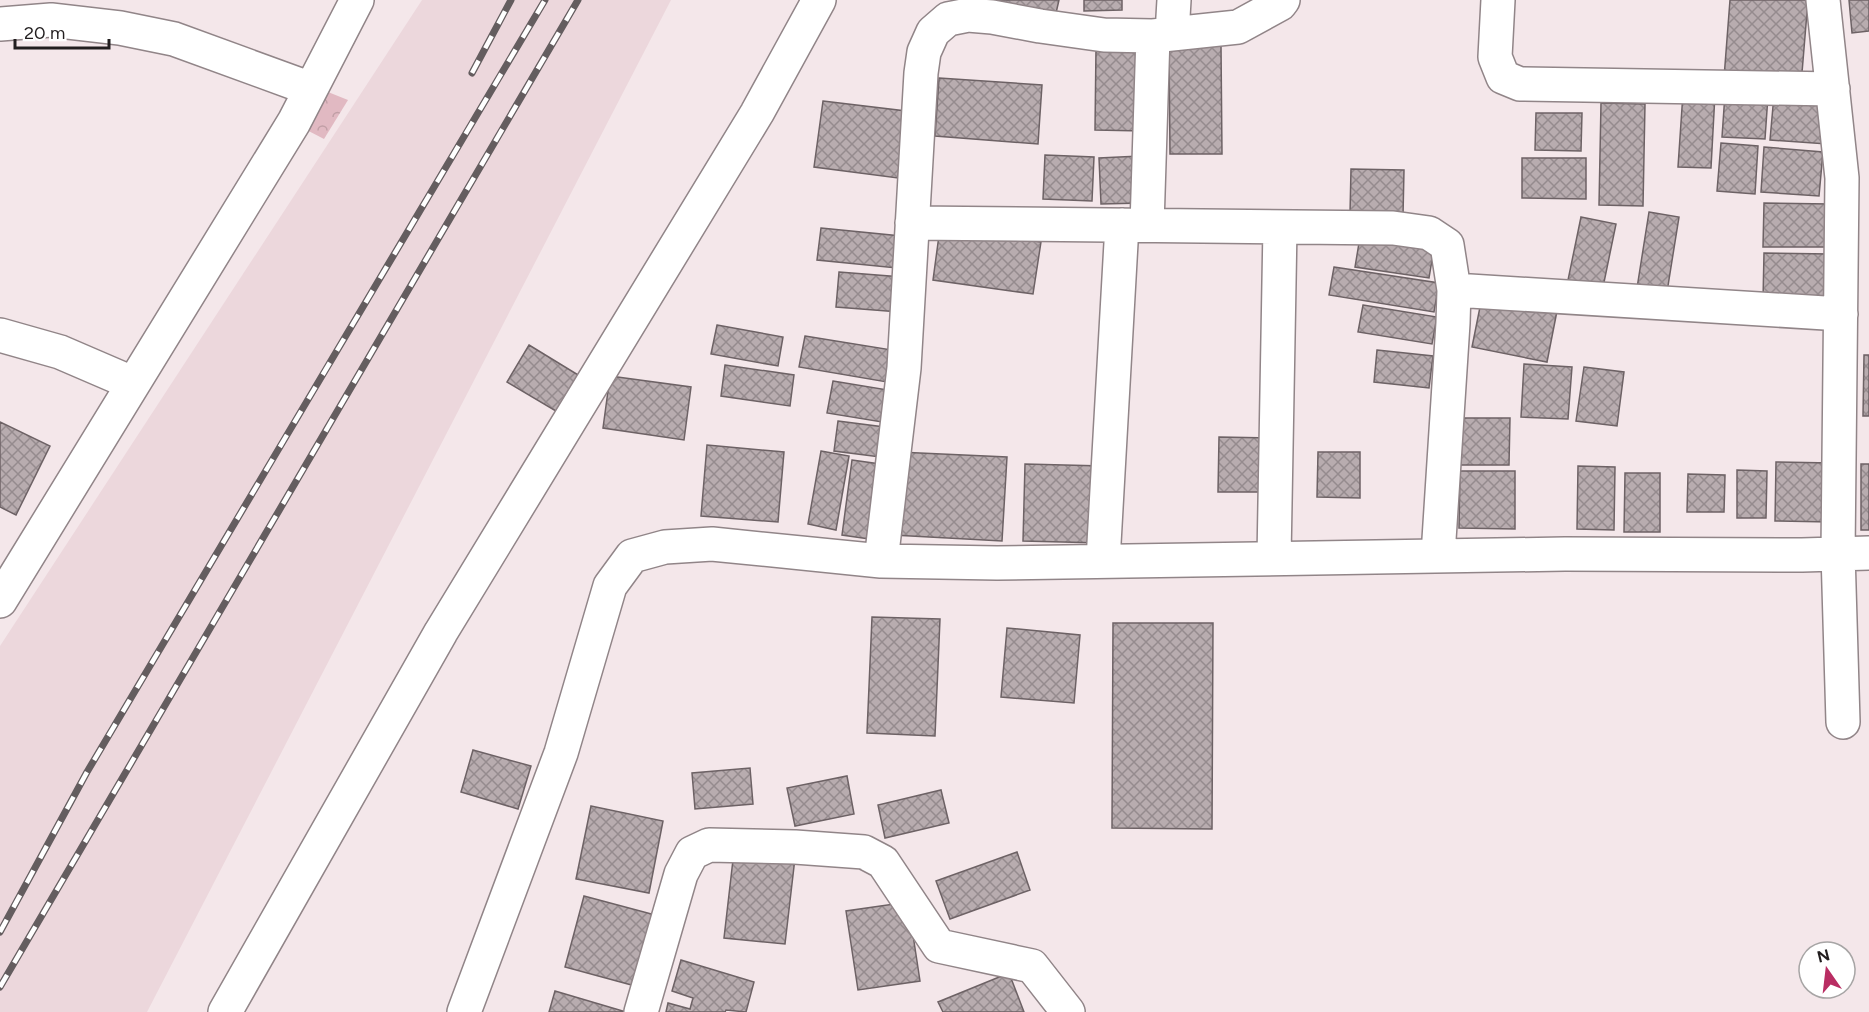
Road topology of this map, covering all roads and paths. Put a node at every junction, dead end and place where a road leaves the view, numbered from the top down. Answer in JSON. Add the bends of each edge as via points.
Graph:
{"nodes":[{"id":1,"x":357,"y":0,"type":"edge"},
{"id":2,"x":819,"y":0,"type":"edge"},
{"id":3,"x":1174,"y":0,"type":"edge"},
{"id":4,"x":1283,"y":0,"type":"edge"},
{"id":5,"x":1498,"y":0,"type":"edge"},
{"id":6,"x":1824,"y":0,"type":"edge"},
{"id":7,"x":970,"y":8,"type":"edge"},
{"id":8,"x":0,"y":24,"type":"edge"},
{"id":9,"x":1163,"y":35,"type":"junction"},
{"id":10,"x":311,"y":89,"type":"junction"},
{"id":11,"x":1833,"y":90,"type":"junction"},
{"id":12,"x":912,"y":223,"type":"junction"},
{"id":13,"x":1135,"y":225,"type":"junction"},
{"id":14,"x":1280,"y":227,"type":"junction"},
{"id":15,"x":1855,"y":234,"type":"edge"},
{"id":16,"x":1454,"y":290,"type":"junction"},
{"id":17,"x":1841,"y":314,"type":"junction"},
{"id":18,"x":0,"y":335,"type":"edge"},
{"id":19,"x":132,"y":383,"type":"junction"},
{"id":20,"x":1854,"y":553,"type":"edge"},
{"id":21,"x":1437,"y":555,"type":"junction"},
{"id":22,"x":1274,"y":558,"type":"junction"},
{"id":23,"x":881,"y":561,"type":"junction"},
{"id":24,"x":1103,"y":561,"type":"junction"},
{"id":25,"x":0,"y":601,"type":"edge"},
{"id":26,"x":1843,"y":722,"type":"dead end"},
{"id":27,"x":225,"y":1012,"type":"edge"},
{"id":28,"x":464,"y":1012,"type":"edge"},
{"id":29,"x":641,"y":1012,"type":"edge"},
{"id":30,"x":1068,"y":1012,"type":"edge"}],
"edges":[{"from":1,"to":10,"type":"street"},
{"from":2,"to":27,"type":"street","via":[[757,113],[441,632]]},
{"from":3,"to":9,"type":"street"},
{"from":4,"to":9,"type":"street","via":[[1238,27]]},
{"from":5,"to":11,"type":"street","via":[[1495,57],[1503,77],[1520,84]]},
{"from":6,"to":11,"type":"street"},
{"from":7,"to":9,"type":"street","via":[[992,17],[1104,35]]},
{"from":7,"to":12,"type":"street","via":[[933,32],[924,52]]},
{"from":8,"to":10,"type":"street","via":[[51,20],[174,39]]},
{"from":9,"to":13,"type":"street"},
{"from":10,"to":19,"type":"street"},
{"from":11,"to":15,"type":"street","via":[[1842,178]]},
{"from":12,"to":13,"type":"street"},
{"from":12,"to":23,"type":"street","via":[[904,368]]},
{"from":13,"to":14,"type":"street"},
{"from":13,"to":24,"type":"street"},
{"from":14,"to":16,"type":"street","via":[[1393,228],[1429,233],[1447,246]]},
{"from":14,"to":22,"type":"street"},
{"from":15,"to":17,"type":"street"},
{"from":16,"to":17,"type":"street"},
{"from":16,"to":21,"type":"street"},
{"from":17,"to":20,"type":"street"},
{"from":18,"to":19,"type":"street","via":[[60,352]]},
{"from":19,"to":25,"type":"street"},
{"from":20,"to":21,"type":"street"},
{"from":20,"to":26,"type":"street"},
{"from":21,"to":22,"type":"street"},
{"from":22,"to":24,"type":"street"},
{"from":23,"to":24,"type":"street"},
{"from":23,"to":28,"type":"street","via":[[712,544],[665,547],[632,556],[610,586],[561,753]]},
{"from":29,"to":30,"type":"street","via":[[681,874],[692,853],[709,845],[864,852],[883,862],[939,946],[1032,966]]}]}
